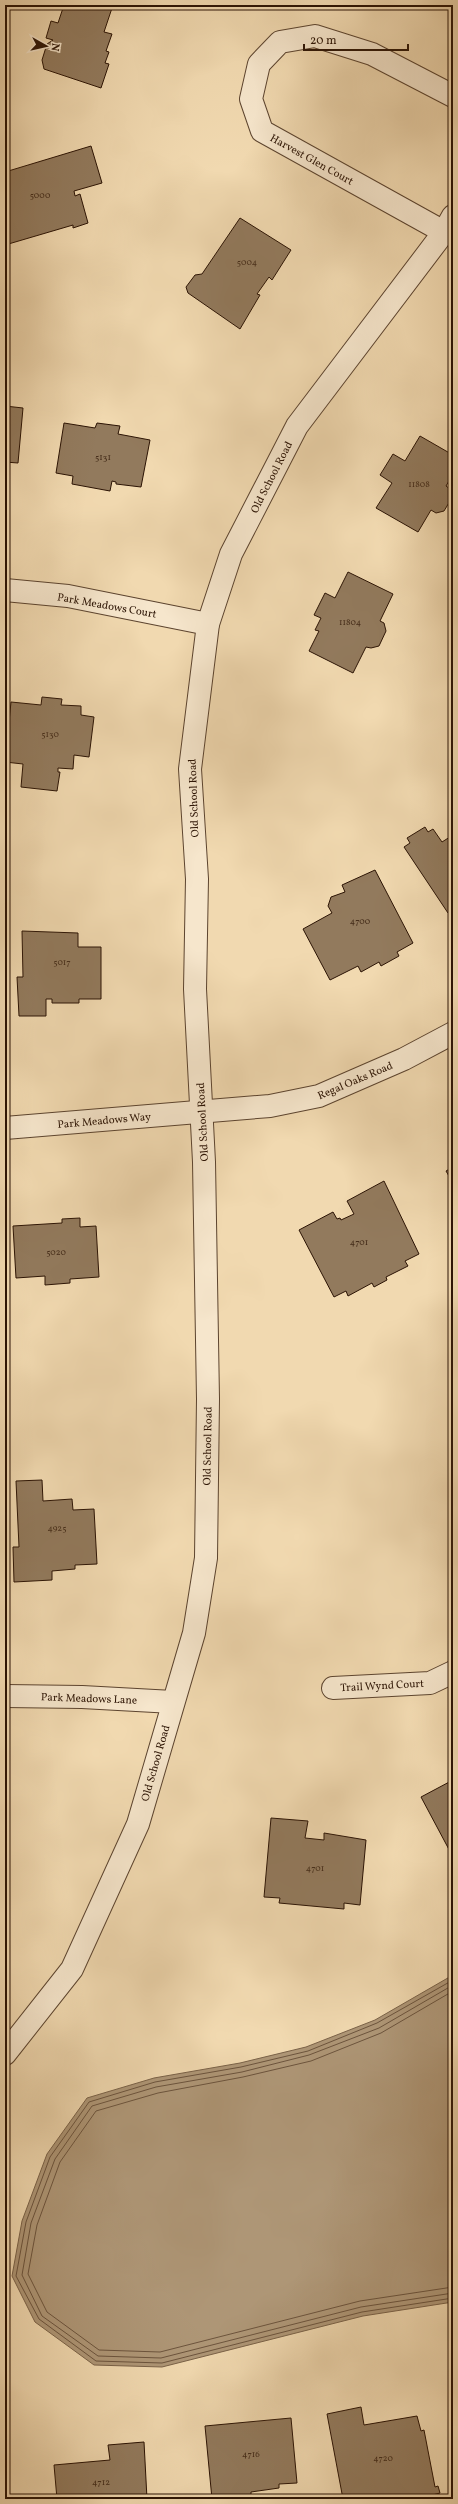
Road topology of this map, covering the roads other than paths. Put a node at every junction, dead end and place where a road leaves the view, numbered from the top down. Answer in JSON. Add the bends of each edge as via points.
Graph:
{"nodes":[{"id":1,"x":453,"y":96,"type":"edge"},
{"id":2,"x":449,"y":224,"type":"edge"},
{"id":3,"x":5,"y":590,"type":"edge"},
{"id":4,"x":208,"y":624,"type":"junction"},
{"id":5,"x":453,"y":1033,"type":"edge"},
{"id":6,"x":203,"y":1111,"type":"junction"},
{"id":7,"x":5,"y":1128,"type":"edge"},
{"id":8,"x":453,"y":1672,"type":"edge"},
{"id":9,"x":334,"y":1688,"type":"dead end"},
{"id":10,"x":5,"y":1696,"type":"edge"},
{"id":11,"x":173,"y":1702,"type":"junction"},
{"id":12,"x":5,"y":2054,"type":"edge"}],
"edges":[{"from":1,"to":2,"type":"street","name":"Harvest Glen Court","via":[[372,54],[315,36],[280,42],[259,64],[251,99],[262,131]]},
{"from":2,"to":4,"type":"street","name":"Old School Road","via":[[296,426],[231,554]]},
{"from":3,"to":4,"type":"street","name":"Park Meadows Court","via":[[68,596]]},
{"from":4,"to":6,"type":"street","name":"Old School Road","via":[[190,770],[197,879],[195,989]]},
{"from":5,"to":6,"type":"street","name":"Regal Oaks Road","via":[[404,1059],[319,1096],[270,1106]]},
{"from":6,"to":7,"type":"street","name":"Park Meadows Way"},
{"from":6,"to":11,"type":"street","name":"Old School Road","via":[[208,1399],[206,1558],[194,1633]]},
{"from":8,"to":9,"type":"street","name":"Trail Wynd Court","via":[[430,1683]]},
{"from":10,"to":11,"type":"street","name":"Park Meadows Lane"},
{"from":11,"to":12,"type":"street","name":"Old School Road","via":[[138,1824],[72,1969]]}]}
